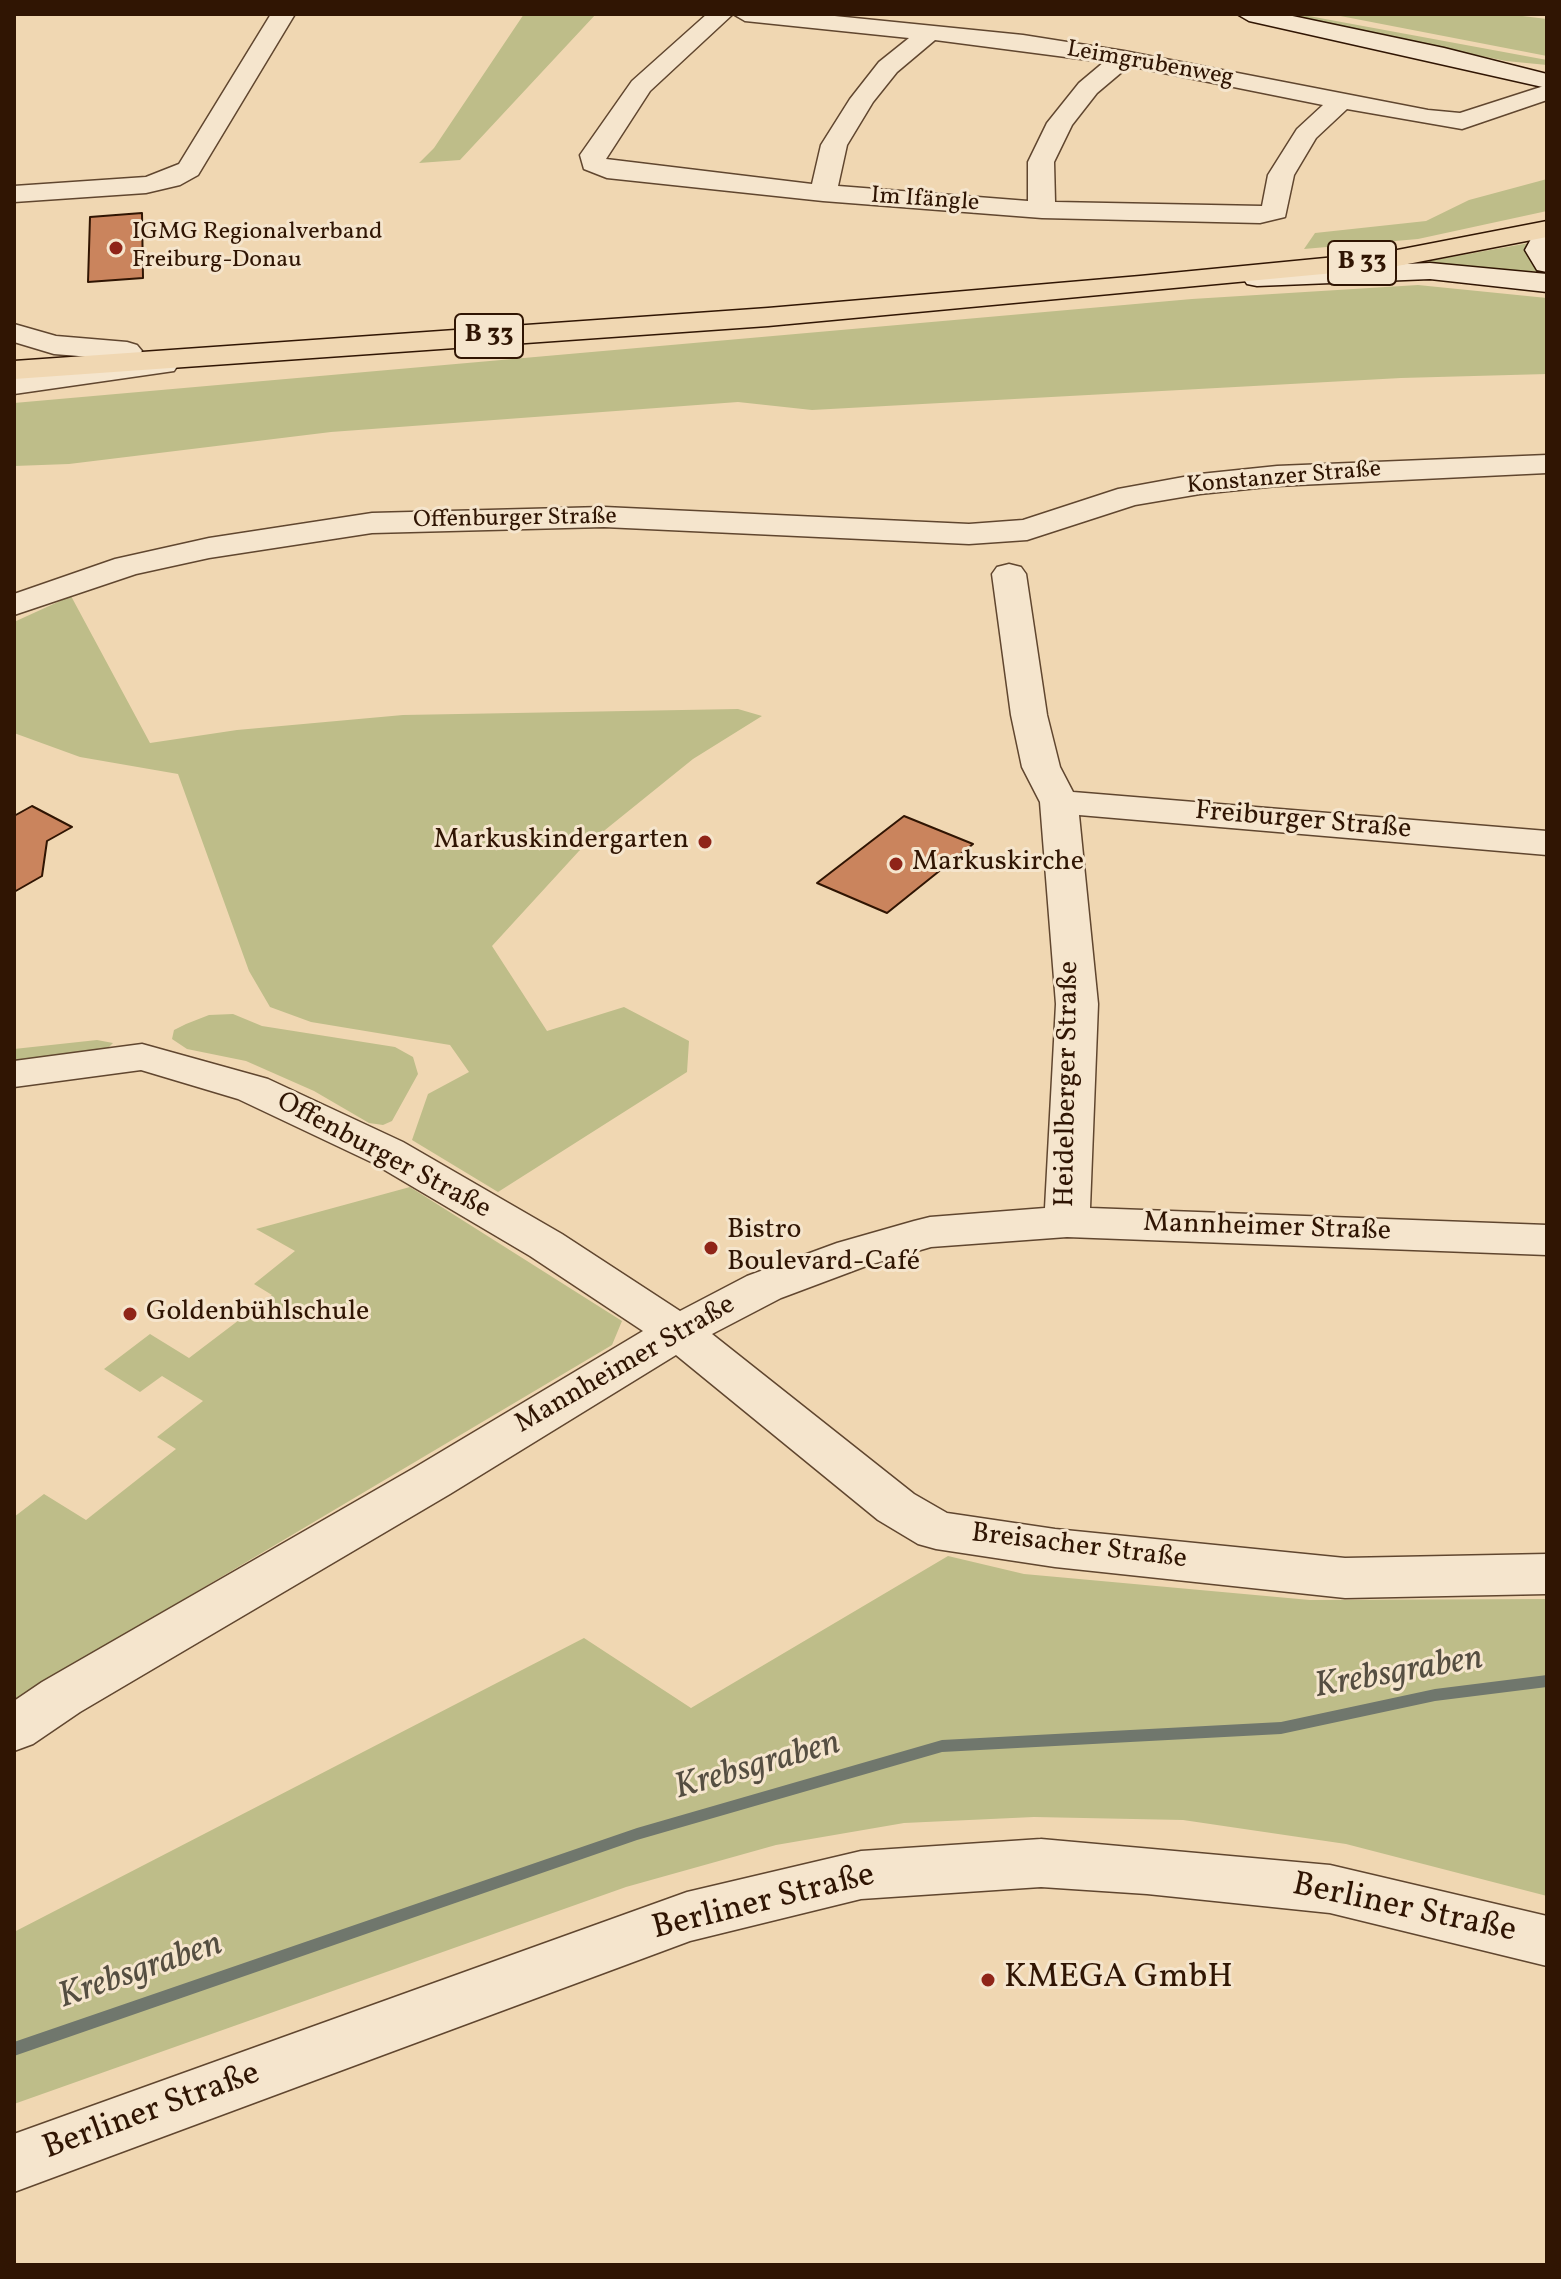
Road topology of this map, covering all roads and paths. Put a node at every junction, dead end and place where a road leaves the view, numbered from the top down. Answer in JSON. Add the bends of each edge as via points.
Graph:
{"nodes":[{"id":1,"x":283,"y":14,"type":"edge"},
{"id":2,"x":721,"y":14,"type":"edge"},
{"id":3,"x":745,"y":14,"type":"edge"},
{"id":4,"x":1249,"y":14,"type":"edge"},
{"id":5,"x":929,"y":33,"type":"junction"},
{"id":6,"x":1124,"y":58,"type":"junction"},
{"id":7,"x":1547,"y":81,"type":"edge"},
{"id":8,"x":1547,"y":92,"type":"edge"},
{"id":9,"x":1341,"y":101,"type":"junction"},
{"id":10,"x":823,"y":193,"type":"junction"},
{"id":11,"x":14,"y":194,"type":"edge"},
{"id":12,"x":1042,"y":210,"type":"junction"},
{"id":13,"x":1547,"y":232,"type":"edge"},
{"id":14,"x":1547,"y":264,"type":"edge"},
{"id":15,"x":1175,"y":282,"type":"junction"},
{"id":16,"x":1547,"y":283,"type":"edge"},
{"id":17,"x":14,"y":333,"type":"edge"},
{"id":18,"x":277,"y":350,"type":"junction"},
{"id":19,"x":14,"y":370,"type":"edge"},
{"id":20,"x":14,"y":385,"type":"edge"},
{"id":21,"x":1547,"y":464,"type":"edge"},
{"id":22,"x":1027,"y":530,"type":"junction"},
{"id":23,"x":969,"y":534,"type":"junction"},
{"id":24,"x":1009,"y":574,"type":"junction"},
{"id":25,"x":14,"y":605,"type":"edge"},
{"id":26,"x":1059,"y":802,"type":"junction"},
{"id":27,"x":1547,"y":843,"type":"edge"},
{"id":28,"x":14,"y":1074,"type":"edge"},
{"id":29,"x":1067,"y":1222,"type":"junction"},
{"id":30,"x":1547,"y":1240,"type":"edge"},
{"id":31,"x":678,"y":1332,"type":"junction"},
{"id":32,"x":1547,"y":1574,"type":"edge"},
{"id":33,"x":14,"y":1729,"type":"edge"},
{"id":34,"x":1547,"y":1941,"type":"edge"},
{"id":35,"x":14,"y":2163,"type":"edge"}],
"edges":[{"from":1,"to":11,"type":"street","via":[[189,169],[146,185]]},
{"from":2,"to":10,"type":"street","name":"Im Ifängle","via":[[641,86],[593,155],[593,163],[607,170]]},
{"from":3,"to":5,"type":"street","name":"Leimgrubenweg"},
{"from":4,"to":7,"type":"street"},
{"from":5,"to":6,"type":"street","name":"Leimgrubenweg"},
{"from":5,"to":10,"type":"street","via":[[888,67],[862,99],[834,145]]},
{"from":6,"to":9,"type":"street","name":"Leimgrubenweg"},
{"from":6,"to":12,"type":"street","via":[[1088,88],[1060,123],[1041,162]]},
{"from":8,"to":9,"type":"street","name":"Leimgrubenweg","via":[[1462,121]]},
{"from":9,"to":12,"type":"street","name":"Im Ifängle","via":[[1306,134],[1281,175],[1275,211],[1260,215]]},
{"from":10,"to":12,"type":"street","name":"Im Ifängle"},
{"from":13,"to":14,"type":"street","via":[[1539,250]]},
{"from":13,"to":15,"type":"main road","number":"B 33","via":[[1387,260]]},
{"from":15,"to":16,"type":"street","via":[[1430,271]]},
{"from":15,"to":18,"type":"main road","number":"B 33","via":[[768,317]]},
{"from":17,"to":18,"type":"street","via":[[75,348]]},
{"from":18,"to":19,"type":"main road","number":"B 33"},
{"from":18,"to":20,"type":"street"},
{"from":21,"to":22,"type":"street","name":"Konstanzer Straße","via":[[1200,484],[1129,496]]},
{"from":22,"to":23,"type":"street","name":"Offenburger Straße"},
{"from":22,"to":24,"type":"street","via":[[1027,555]]},
{"from":23,"to":24,"type":"street","via":[[979,555]]},
{"from":23,"to":25,"type":"street","name":"Offenburger Straße","via":[[604,517],[372,523],[127,566]]},
{"from":24,"to":26,"type":"street","name":"Heidelberger Straße","via":[[1029,715],[1041,767]]},
{"from":26,"to":27,"type":"street","name":"Freiburger Straße"},
{"from":26,"to":29,"type":"street","name":"Heidelberger Straße","via":[[1077,1004]]},
{"from":28,"to":31,"type":"street","name":"Offenburger Straße","via":[[142,1057],[253,1089],[399,1159],[546,1245]]},
{"from":29,"to":30,"type":"street","name":"Mannheimer Straße"},
{"from":29,"to":31,"type":"street","name":"Mannheimer Straße","via":[[930,1232],[764,1287]]},
{"from":31,"to":32,"type":"street","name":"Breisacher Straße","via":[[896,1507],[936,1530],[1055,1548],[1345,1578]]},
{"from":31,"to":33,"type":"street","name":"Mannheimer Straße"},
{"from":34,"to":35,"type":"street","name":"Berliner Straße","via":[[1330,1889],[1147,1870],[1041,1863],[861,1875],[687,1917]]}]}
